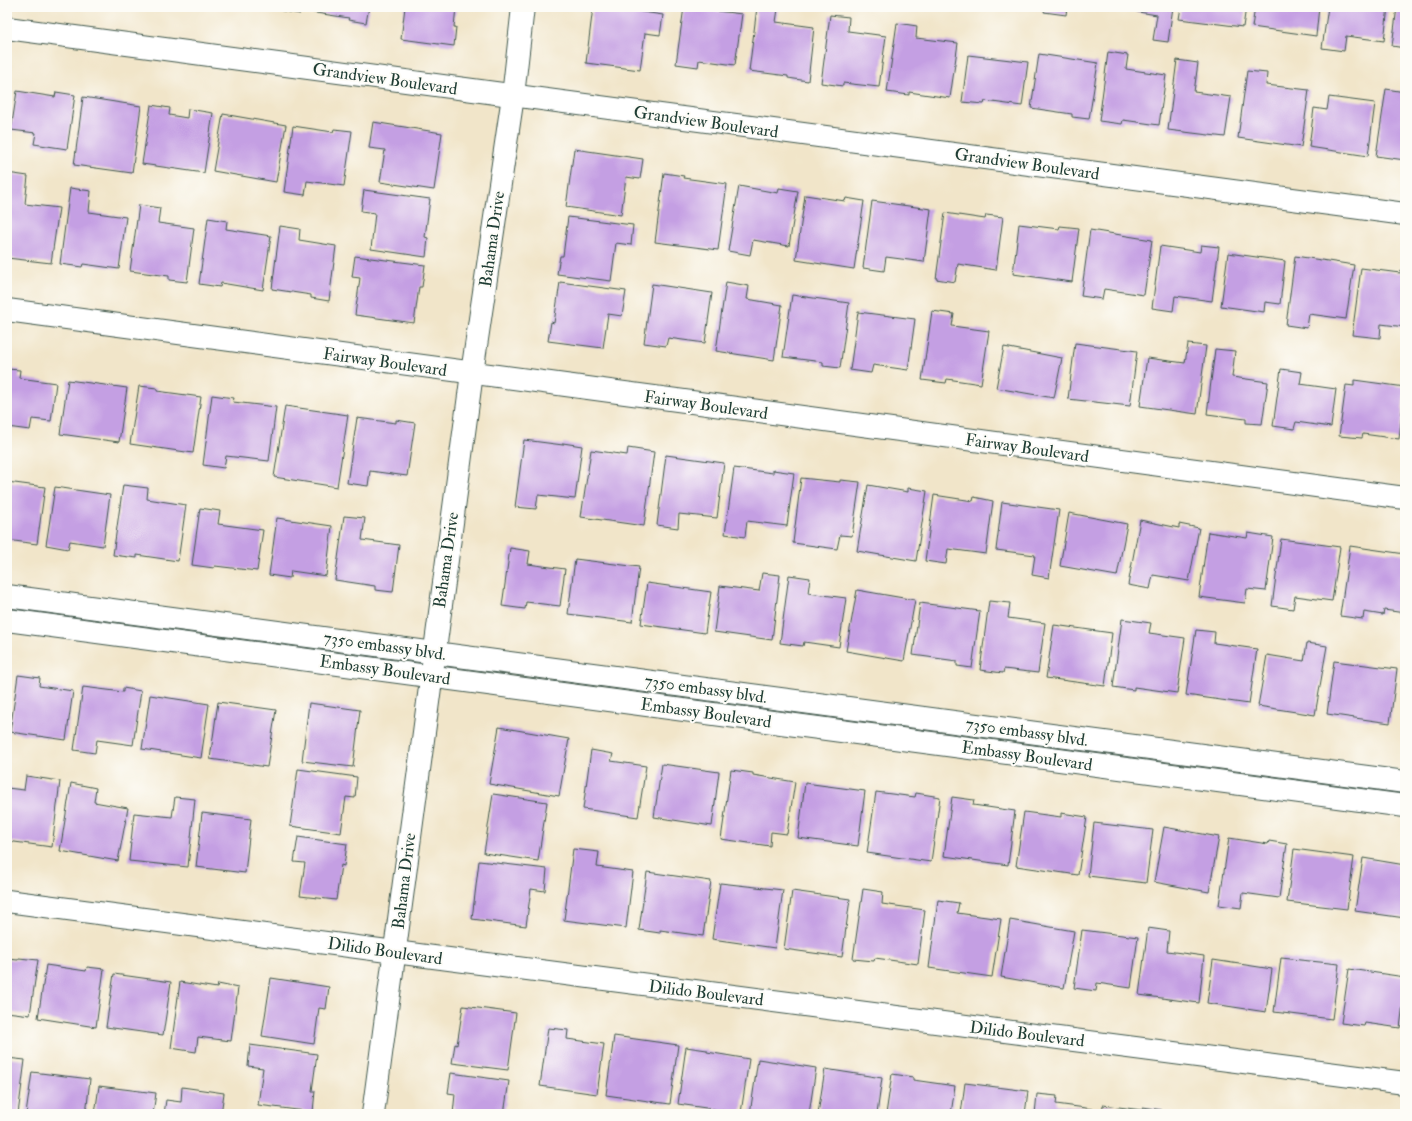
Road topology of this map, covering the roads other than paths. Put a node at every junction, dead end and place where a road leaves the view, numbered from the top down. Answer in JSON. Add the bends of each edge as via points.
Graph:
{"nodes":[{"id":1,"x":524,"y":7,"type":"edge"},
{"id":2,"x":7,"y":28,"type":"edge"},
{"id":3,"x":513,"y":96,"type":"junction"},
{"id":4,"x":1405,"y":214,"type":"edge"},
{"id":5,"x":7,"y":310,"type":"edge"},
{"id":6,"x":472,"y":373,"type":"junction"},
{"id":7,"x":1405,"y":498,"type":"edge"},
{"id":8,"x":7,"y":596,"type":"edge"},
{"id":9,"x":7,"y":620,"type":"edge"},
{"id":10,"x":434,"y":653,"type":"junction"},
{"id":11,"x":431,"y":676,"type":"junction"},
{"id":12,"x":1405,"y":782,"type":"edge"},
{"id":13,"x":1405,"y":806,"type":"edge"},
{"id":14,"x":7,"y":900,"type":"edge"},
{"id":15,"x":395,"y":952,"type":"junction"},
{"id":16,"x":1405,"y":1083,"type":"edge"},
{"id":17,"x":373,"y":1114,"type":"edge"}],
"edges":[{"from":1,"to":3,"type":"street","name":"Bahama Drive"},
{"from":2,"to":3,"type":"street","name":"Grandview Boulevard"},
{"from":3,"to":4,"type":"street","name":"Grandview Boulevard"},
{"from":3,"to":6,"type":"street","name":"Bahama Drive"},
{"from":5,"to":6,"type":"street","name":"Fairway Boulevard"},
{"from":6,"to":7,"type":"street","name":"Fairway Boulevard"},
{"from":6,"to":10,"type":"street","name":"Bahama Drive"},
{"from":8,"to":10,"type":"street","name":"7350 embassy blvd."},
{"from":9,"to":11,"type":"street","name":"Embassy Boulevard"},
{"from":10,"to":11,"type":"street","name":"Bahama Drive"},
{"from":10,"to":12,"type":"street","name":"7350 embassy blvd."},
{"from":11,"to":13,"type":"street","name":"Embassy Boulevard"},
{"from":11,"to":15,"type":"street","name":"Bahama Drive"},
{"from":14,"to":15,"type":"street","name":"Dilido Boulevard"},
{"from":15,"to":16,"type":"street","name":"Dilido Boulevard"},
{"from":15,"to":17,"type":"street","name":"Bahama Drive"}]}
